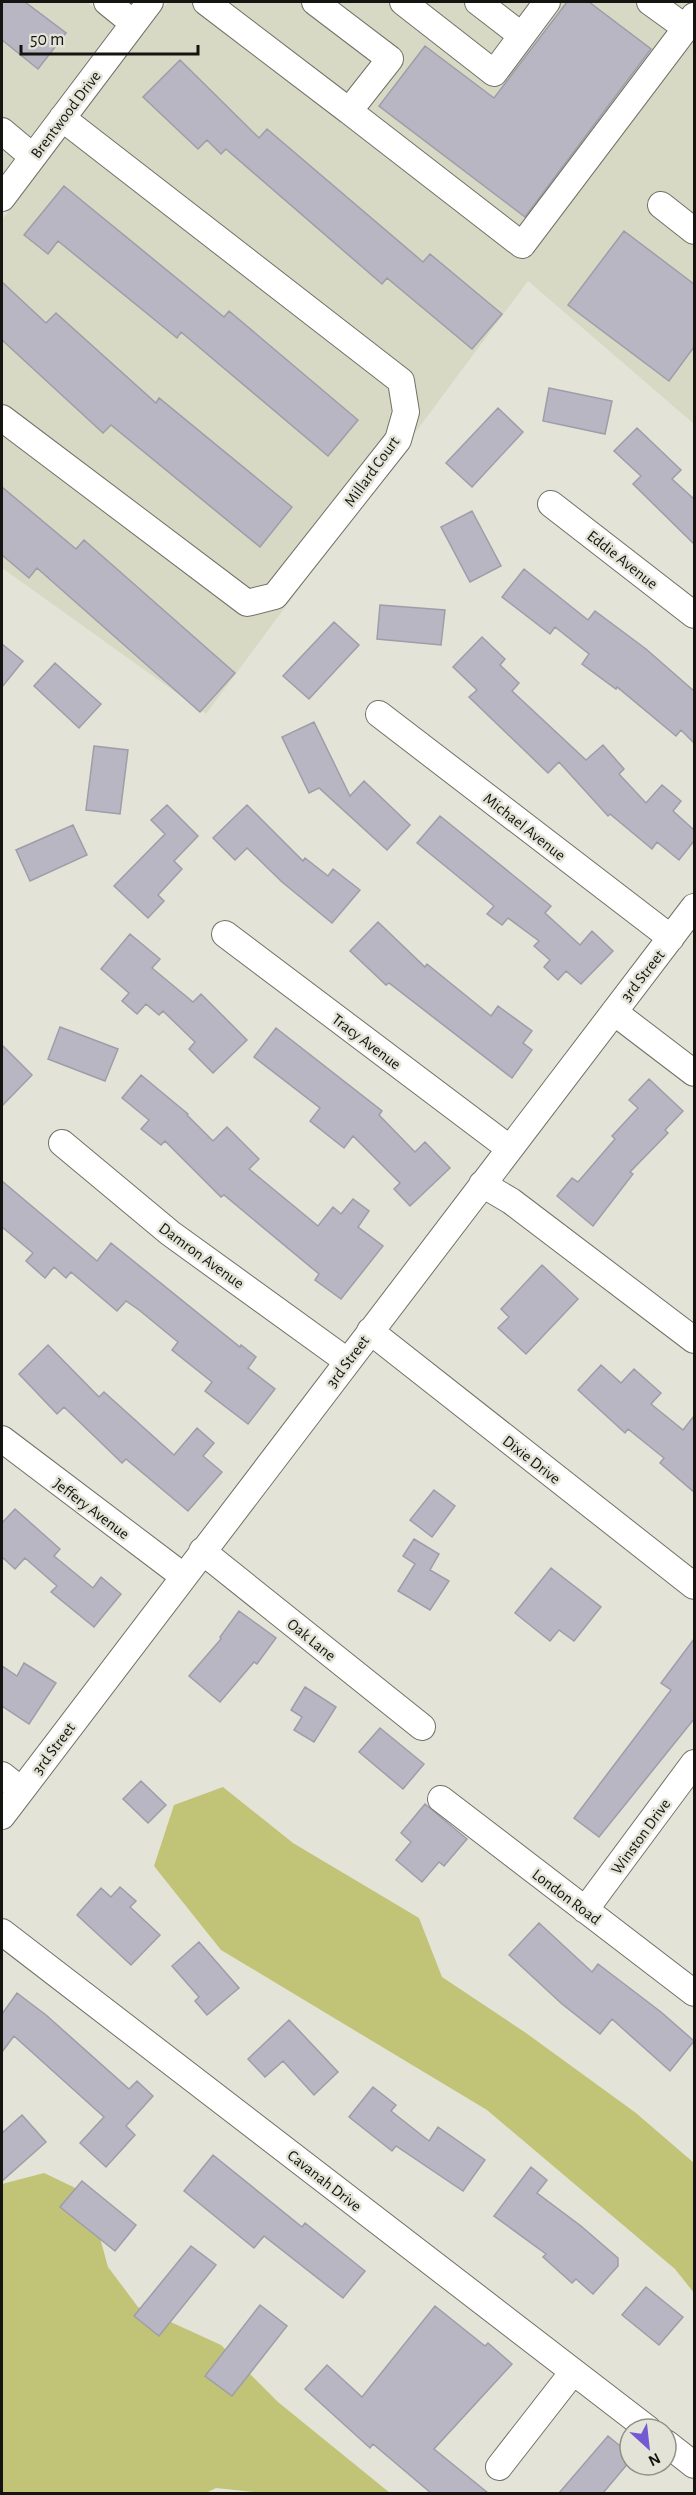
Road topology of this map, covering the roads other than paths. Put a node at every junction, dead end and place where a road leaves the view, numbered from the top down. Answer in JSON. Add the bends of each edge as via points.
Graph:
{"nodes":[{"id":1,"x":107,"y":2,"type":"edge"},
{"id":2,"x":150,"y":2,"type":"edge"},
{"id":3,"x":206,"y":2,"type":"edge"},
{"id":4,"x":315,"y":2,"type":"edge"},
{"id":5,"x":403,"y":2,"type":"edge"},
{"id":6,"x":478,"y":2,"type":"edge"},
{"id":7,"x":547,"y":2,"type":"edge"},
{"id":8,"x":650,"y":2,"type":"edge"},
{"id":9,"x":690,"y":22,"type":"edge"},
{"id":10,"x":133,"y":23,"type":"junction"},
{"id":11,"x":521,"y":35,"type":"junction"},
{"id":12,"x":350,"y":111,"type":"junction"},
{"id":13,"x":62,"y":118,"type":"junction"},
{"id":14,"x":2,"y":131,"type":"edge"},
{"id":15,"x":33,"y":157,"type":"junction"},
{"id":16,"x":2,"y":198,"type":"edge"},
{"id":17,"x":661,"y":205,"type":"dead end"},
{"id":18,"x":694,"y":231,"type":"edge"},
{"id":19,"x":2,"y":418,"type":"edge"},
{"id":20,"x":551,"y":504,"type":"dead end"},
{"id":21,"x":694,"y":615,"type":"edge"},
{"id":22,"x":379,"y":714,"type":"dead end"},
{"id":23,"x":694,"y":907,"type":"edge"},
{"id":24,"x":225,"y":934,"type":"dead end"},
{"id":25,"x":671,"y":938,"type":"junction"},
{"id":26,"x":614,"y":1012,"type":"junction"},
{"id":27,"x":694,"y":1073,"type":"edge"},
{"id":28,"x":62,"y":1143,"type":"dead end"},
{"id":29,"x":509,"y":1148,"type":"junction"},
{"id":30,"x":482,"y":1184,"type":"junction"},
{"id":31,"x":370,"y":1331,"type":"junction"},
{"id":32,"x":694,"y":1340,"type":"edge"},
{"id":33,"x":347,"y":1361,"type":"junction"},
{"id":34,"x":2,"y":1439,"type":"edge"},
{"id":35,"x":202,"y":1551,"type":"junction"},
{"id":36,"x":183,"y":1576,"type":"junction"},
{"id":37,"x":694,"y":1586,"type":"edge"},
{"id":38,"x":422,"y":1727,"type":"dead end"},
{"id":39,"x":694,"y":1763,"type":"edge"},
{"id":40,"x":11,"y":1783,"type":"edge"},
{"id":41,"x":441,"y":1799,"type":"dead end"},
{"id":42,"x":2,"y":1816,"type":"edge"},
{"id":43,"x":585,"y":1910,"type":"junction"},
{"id":44,"x":2,"y":1932,"type":"edge"},
{"id":45,"x":694,"y":1993,"type":"edge"},
{"id":46,"x":573,"y":2372,"type":"junction"},
{"id":47,"x":632,"y":2417,"type":"edge"},
{"id":48,"x":678,"y":2452,"type":"edge"},
{"id":49,"x":694,"y":2465,"type":"edge"},
{"id":50,"x":499,"y":2467,"type":"dead end"}],
"edges":[{"from":1,"to":10,"type":"street"},
{"from":2,"to":10,"type":"street","name":"Brentwood Drive"},
{"from":3,"to":12,"type":"street"},
{"from":4,"to":12,"type":"street","via":[[390,59]]},
{"from":5,"to":11,"type":"street","via":[[494,73]]},
{"from":6,"to":11,"type":"street"},
{"from":7,"to":11,"type":"street"},
{"from":8,"to":9,"type":"street"},
{"from":9,"to":12,"type":"street","via":[[522,245]]},
{"from":10,"to":13,"type":"street","name":"Brentwood Drive"},
{"from":13,"to":15,"type":"street","name":"Brentwood Drive"},
{"from":13,"to":19,"type":"street","name":"Millard Court","via":[[401,381],[406,412],[398,440],[275,596],[247,603]]},
{"from":14,"to":15,"type":"street"},
{"from":15,"to":16,"type":"street","name":"Brentwood Drive"},
{"from":17,"to":18,"type":"street"},
{"from":20,"to":21,"type":"street","name":"Eddie Avenue"},
{"from":22,"to":25,"type":"street","name":"Michael Avenue"},
{"from":23,"to":25,"type":"street","name":"3rd Street"},
{"from":24,"to":29,"type":"street","name":"Tracy Avenue"},
{"from":25,"to":26,"type":"street","name":"3rd Street"},
{"from":26,"to":27,"type":"street"},
{"from":26,"to":29,"type":"street","name":"3rd Street"},
{"from":28,"to":33,"type":"street","name":"Damron Avenue","via":[[170,1233]]},
{"from":29,"to":30,"type":"street","name":"3rd Street"},
{"from":30,"to":31,"type":"street","name":"3rd Street"},
{"from":30,"to":32,"type":"street"},
{"from":31,"to":33,"type":"street","name":"3rd Street"},
{"from":31,"to":37,"type":"street","name":"Dixie Drive"},
{"from":33,"to":35,"type":"street","name":"3rd Street"},
{"from":34,"to":36,"type":"street","name":"Jeffery Avenue"},
{"from":35,"to":36,"type":"street","name":"3rd Street"},
{"from":35,"to":38,"type":"street","name":"Oak Lane"},
{"from":36,"to":40,"type":"street","name":"3rd Street"},
{"from":39,"to":43,"type":"street","name":"Winston Drive"},
{"from":40,"to":42,"type":"street","name":"3rd Street"},
{"from":41,"to":43,"type":"street","name":"London Road"},
{"from":43,"to":45,"type":"street","name":"London Road"},
{"from":44,"to":46,"type":"street","name":"Cavanah Drive"},
{"from":46,"to":47,"type":"street","name":"Cavanah Drive"},
{"from":46,"to":50,"type":"street"},
{"from":48,"to":49,"type":"street"}]}
